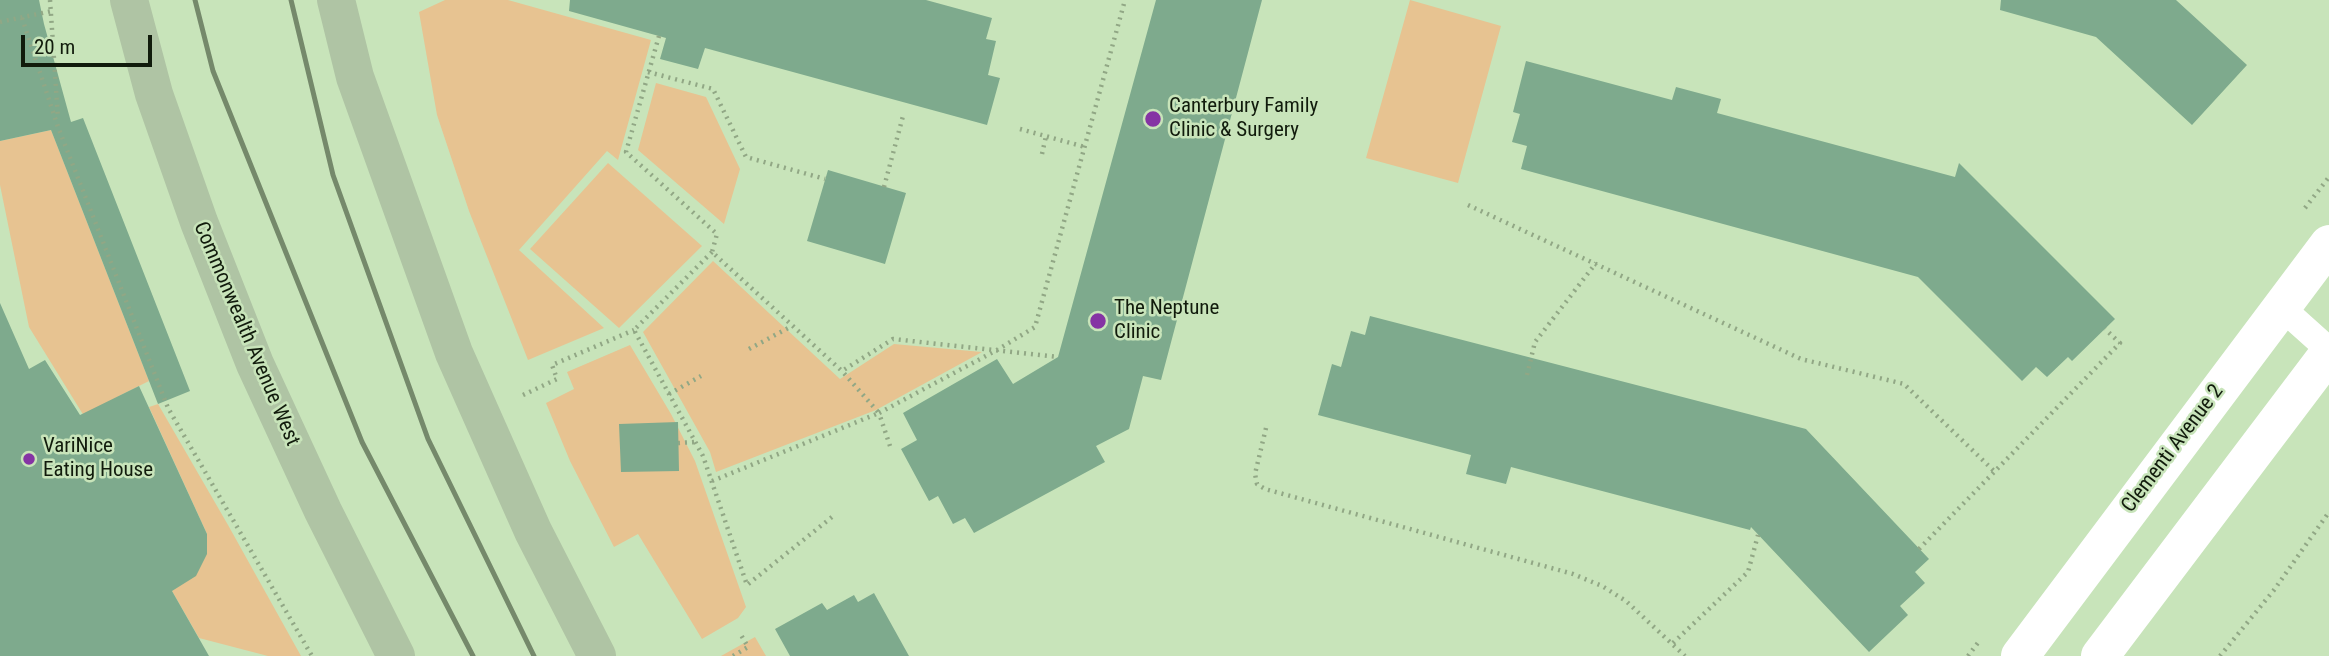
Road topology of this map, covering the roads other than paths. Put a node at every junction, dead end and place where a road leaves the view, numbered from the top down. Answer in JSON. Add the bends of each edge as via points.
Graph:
{"nodes":[{"id":1,"x":129,"y":0,"type":"edge"},
{"id":2,"x":336,"y":0,"type":"edge"},
{"id":3,"x":2329,"y":244,"type":"edge"},
{"id":4,"x":2281,"y":307,"type":"junction"},
{"id":5,"x":2329,"y":352,"type":"edge"},
{"id":6,"x":391,"y":649,"type":"edge"},
{"id":7,"x":597,"y":656,"type":"edge"},
{"id":8,"x":2020,"y":656,"type":"edge"},
{"id":9,"x":2099,"y":656,"type":"edge"}],
"edges":[{"from":1,"to":6,"type":"main road","name":"Commonwealth Avenue West","via":[[154,94],[255,365]]},
{"from":2,"to":7,"type":"main road","via":[[355,77],[454,353],[533,531]]},
{"from":3,"to":4,"type":"main road","name":"Clementi Avenue 2"},
{"from":4,"to":5,"type":"lane"},
{"from":4,"to":8,"type":"main road","name":"Clementi Avenue 2"},
{"from":5,"to":9,"type":"main road"}]}
